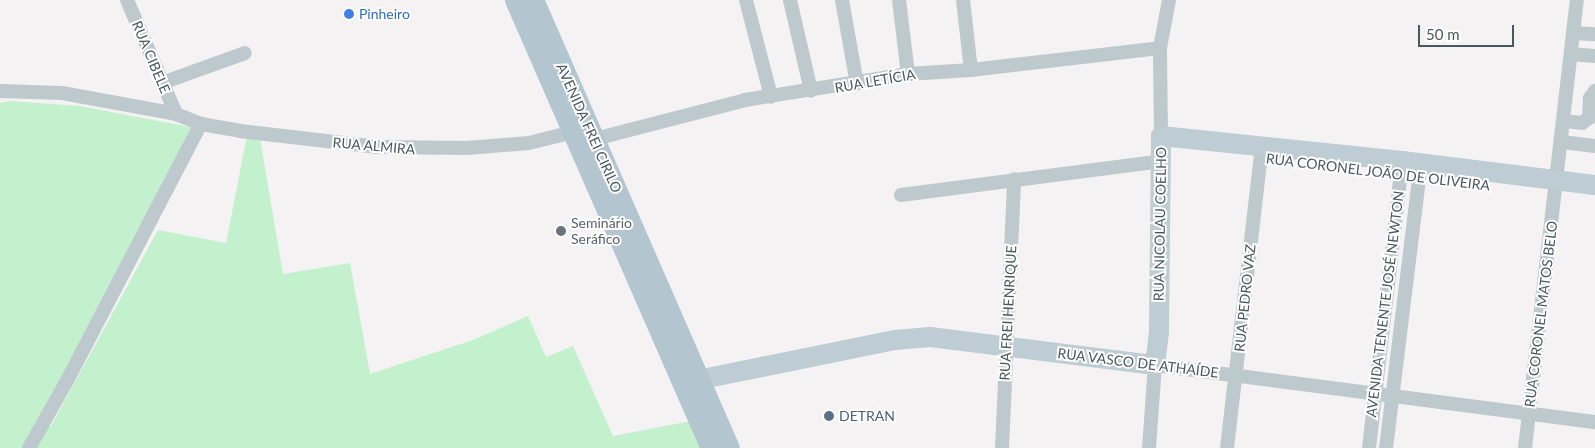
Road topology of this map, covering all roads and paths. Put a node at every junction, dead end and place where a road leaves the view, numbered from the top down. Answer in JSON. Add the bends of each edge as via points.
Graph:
{"nodes":[{"id":1,"x":127,"y":0,"type":"edge"},
{"id":2,"x":516,"y":0,"type":"edge"},
{"id":3,"x":533,"y":0,"type":"edge"},
{"id":4,"x":746,"y":0,"type":"edge"},
{"id":5,"x":790,"y":0,"type":"edge"},
{"id":6,"x":842,"y":0,"type":"edge"},
{"id":7,"x":899,"y":0,"type":"edge"},
{"id":8,"x":963,"y":0,"type":"edge"},
{"id":9,"x":1169,"y":0,"type":"edge"},
{"id":10,"x":1577,"y":0,"type":"edge"},
{"id":11,"x":1573,"y":33,"type":"junction"},
{"id":12,"x":1595,"y":34,"type":"edge"},
{"id":13,"x":1160,"y":48,"type":"junction"},
{"id":14,"x":245,"y":52,"type":"dead end"},
{"id":15,"x":1571,"y":54,"type":"junction"},
{"id":16,"x":1595,"y":56,"type":"edge"},
{"id":17,"x":971,"y":70,"type":"junction"},
{"id":18,"x":908,"y":74,"type":"junction"},
{"id":19,"x":162,"y":83,"type":"junction"},
{"id":20,"x":857,"y":84,"type":"junction"},
{"id":21,"x":0,"y":91,"type":"edge"},
{"id":22,"x":812,"y":91,"type":"junction"},
{"id":23,"x":1595,"y":91,"type":"edge"},
{"id":24,"x":771,"y":97,"type":"junction"},
{"id":25,"x":176,"y":114,"type":"junction"},
{"id":26,"x":1564,"y":120,"type":"junction"},
{"id":27,"x":201,"y":124,"type":"junction"},
{"id":28,"x":582,"y":138,"type":"junction"},
{"id":29,"x":1562,"y":142,"type":"junction"},
{"id":30,"x":1595,"y":146,"type":"edge"},
{"id":31,"x":1162,"y":148,"type":"junction"},
{"id":32,"x":1262,"y":152,"type":"junction"},
{"id":33,"x":1410,"y":169,"type":"junction"},
{"id":34,"x":1014,"y":179,"type":"junction"},
{"id":35,"x":1595,"y":185,"type":"edge"},
{"id":36,"x":1557,"y":187,"type":"junction"},
{"id":37,"x":901,"y":195,"type":"dead end"},
{"id":38,"x":1595,"y":198,"type":"edge"},
{"id":39,"x":1007,"y":346,"type":"junction"},
{"id":40,"x":1156,"y":365,"type":"junction"},
{"id":41,"x":1236,"y":376,"type":"junction"},
{"id":42,"x":691,"y":381,"type":"junction"},
{"id":43,"x":1376,"y":392,"type":"junction"},
{"id":44,"x":1393,"y":396,"type":"junction"},
{"id":45,"x":1529,"y":413,"type":"junction"},
{"id":46,"x":1595,"y":422,"type":"edge"},
{"id":47,"x":28,"y":448,"type":"edge"},
{"id":48,"x":712,"y":448,"type":"edge"},
{"id":49,"x":729,"y":448,"type":"edge"},
{"id":50,"x":1002,"y":448,"type":"edge"},
{"id":51,"x":1149,"y":448,"type":"edge"},
{"id":52,"x":1227,"y":448,"type":"edge"},
{"id":53,"x":1369,"y":448,"type":"edge"},
{"id":54,"x":1386,"y":448,"type":"edge"},
{"id":55,"x":1525,"y":448,"type":"edge"}],
"edges":[{"from":1,"to":19,"type":"street","name":"RUA CIBELE"},
{"from":2,"to":28,"type":"main road","name":"AVENIDA FREI CIRILO"},
{"from":3,"to":28,"type":"main road","name":"AVENIDA FREI CIRILO"},
{"from":4,"to":24,"type":"street"},
{"from":5,"to":22,"type":"street"},
{"from":6,"to":20,"type":"street"},
{"from":7,"to":18,"type":"street"},
{"from":8,"to":17,"type":"street"},
{"from":9,"to":13,"type":"street","name":"RUA NICOLAU COELHO"},
{"from":10,"to":11,"type":"street","name":"RUA CORONEL MATOS BELO"},
{"from":11,"to":12,"type":"street"},
{"from":11,"to":15,"type":"street","name":"RUA CORONEL MATOS BELO"},
{"from":13,"to":17,"type":"street","name":"RUA LETÍCIA"},
{"from":13,"to":31,"type":"street","name":"RUA NICOLAU COELHO"},
{"from":14,"to":19,"type":"street"},
{"from":15,"to":16,"type":"street"},
{"from":15,"to":26,"type":"street","name":"RUA CORONEL MATOS BELO"},
{"from":17,"to":18,"type":"street","name":"RUA LETÍCIA"},
{"from":18,"to":20,"type":"street","name":"RUA LETÍCIA"},
{"from":19,"to":25,"type":"street","name":"RUA CIBELE"},
{"from":20,"to":22,"type":"street","name":"RUA LETÍCIA"},
{"from":21,"to":25,"type":"street","name":"RUA ALMIRA","via":[[62,93]]},
{"from":22,"to":24,"type":"street","name":"RUA LETÍCIA"},
{"from":23,"to":26,"type":"street","via":[[1590,98],[1589,118],[1582,123]]},
{"from":24,"to":28,"type":"street","name":"RUA LETÍCIA","via":[[745,100]]},
{"from":25,"to":27,"type":"street","name":"RUA ALMIRA"},
{"from":26,"to":29,"type":"street","name":"RUA CORONEL MATOS BELO"},
{"from":27,"to":28,"type":"street","name":"RUA ALMIRA","via":[[292,139],[412,150]]},
{"from":27,"to":47,"type":"street","via":[[73,371]]},
{"from":28,"to":42,"type":"main road","name":"AVENIDA FREI CIRILO"},
{"from":29,"to":30,"type":"street"},
{"from":29,"to":36,"type":"street","name":"RUA CORONEL MATOS BELO"},
{"from":31,"to":32,"type":"street","name":"RUA CORONEL JOÃO DE OLIVEIRA"},
{"from":31,"to":34,"type":"street","name":"RUA CORONEL JOÃO DE OLIVEIRA"},
{"from":31,"to":40,"type":"street","name":"RUA NICOLAU COELHO"},
{"from":32,"to":33,"type":"street","name":"RUA CORONEL JOÃO DE OLIVEIRA"},
{"from":32,"to":41,"type":"street","name":"RUA PEDRO VAZ"},
{"from":33,"to":36,"type":"street","name":"RUA CORONEL JOÃO DE OLIVEIRA"},
{"from":33,"to":43,"type":"street","name":"AVENIDA TENENTE JOSÉ NEWTON"},
{"from":33,"to":44,"type":"street","name":"AVENIDA TENENTE JOSÉ NEWTON"},
{"from":34,"to":37,"type":"street","name":"RUA CORONEL JOÃO DE OLIVEIRA"},
{"from":34,"to":39,"type":"street","name":"RUA FREI HENRIQUE"},
{"from":35,"to":36,"type":"street","name":"RUA CORONEL JOÃO DE OLIVEIRA"},
{"from":36,"to":38,"type":"street","name":"RUA CORONEL JOÃO DE OLIVEIRA"},
{"from":36,"to":45,"type":"street","name":"RUA CORONEL MATOS BELO"},
{"from":39,"to":40,"type":"street","name":"RUA VASCO DE ATHAÍDE"},
{"from":39,"to":42,"type":"street","name":"RUA VASCO DE ATHAÍDE","via":[[930,337],[894,340]]},
{"from":39,"to":50,"type":"street","name":"RUA FREI HENRIQUE"},
{"from":40,"to":41,"type":"street","name":"RUA VASCO DE ATHAÍDE"},
{"from":40,"to":51,"type":"street","name":"RUA NICOLAU COELHO"},
{"from":41,"to":43,"type":"street","name":"RUA VASCO DE ATHAÍDE"},
{"from":41,"to":52,"type":"street","name":"RUA PEDRO VAZ"},
{"from":42,"to":48,"type":"main road","name":"AVENIDA FREI CIRILO"},
{"from":42,"to":49,"type":"main road","name":"AVENIDA FREI CIRILO"},
{"from":43,"to":44,"type":"street","name":"RUA VASCO DE ATHAÍDE"},
{"from":43,"to":53,"type":"street","name":"AVENIDA TENENTE JOSÉ NEWTON"},
{"from":44,"to":45,"type":"street","name":"RUA VASCO DE ATHAÍDE"},
{"from":44,"to":54,"type":"street","name":"AVENIDA TENENTE JOSÉ NEWTON"},
{"from":45,"to":46,"type":"street","name":"RUA VASCO DE ATHAÍDE"},
{"from":45,"to":55,"type":"street","name":"RUA CORONEL MATOS BELO"}]}
